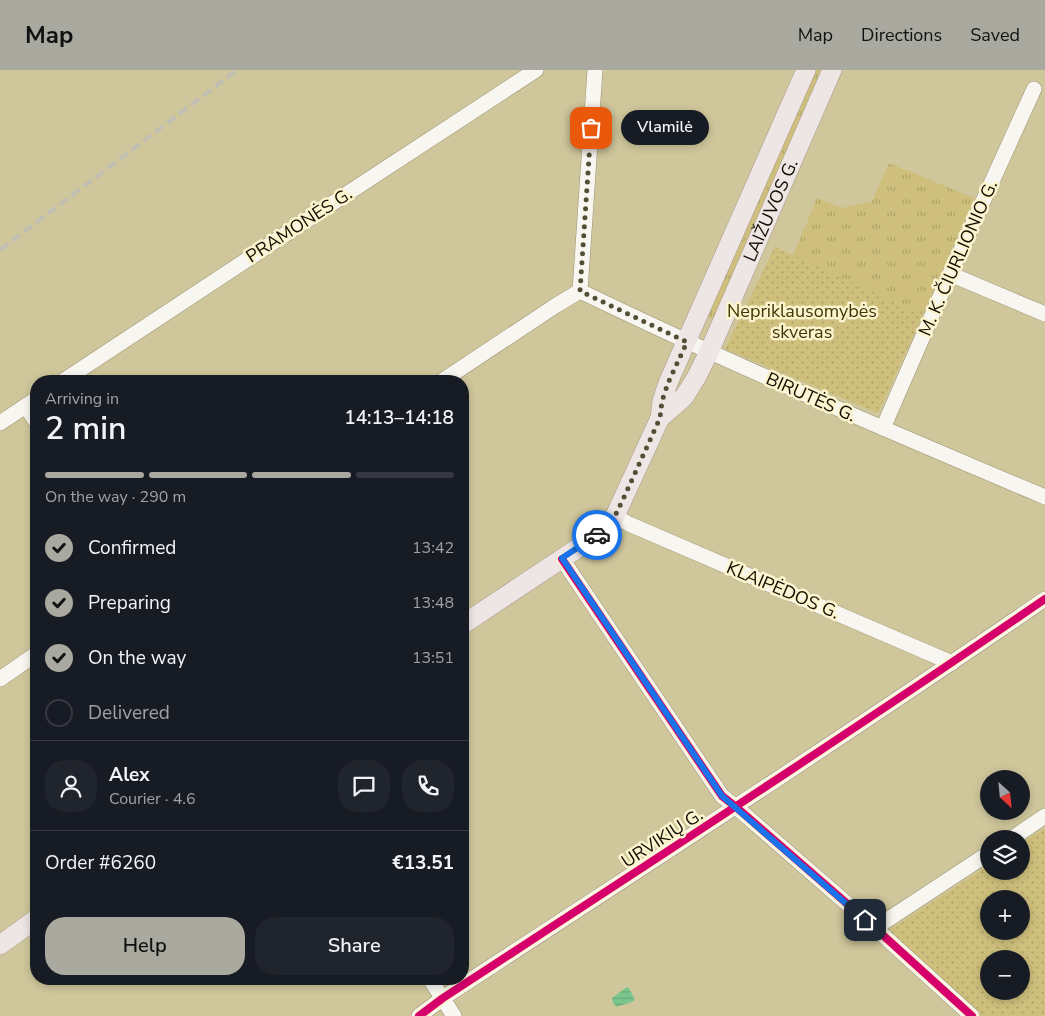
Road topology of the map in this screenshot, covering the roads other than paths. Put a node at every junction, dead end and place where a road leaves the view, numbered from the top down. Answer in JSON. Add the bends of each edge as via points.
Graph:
{"nodes":[{"id":1,"x":536,"y":70,"type":"edge"},
{"id":2,"x":595,"y":70,"type":"edge"},
{"id":3,"x":806,"y":70,"type":"edge"},
{"id":4,"x":832,"y":70,"type":"edge"},
{"id":5,"x":1034,"y":89,"type":"dead end"},
{"id":6,"x":950,"y":274,"type":"junction"},
{"id":7,"x":580,"y":291,"type":"junction"},
{"id":8,"x":1045,"y":314,"type":"edge"},
{"id":9,"x":687,"y":342,"type":"junction"},
{"id":10,"x":709,"y":352,"type":"junction"},
{"id":11,"x":72,"y":375,"type":"edge"},
{"id":12,"x":451,"y":375,"type":"edge"},
{"id":13,"x":30,"y":403,"type":"edge"},
{"id":14,"x":660,"y":418,"type":"junction"},
{"id":15,"x":0,"y":423,"type":"edge"},
{"id":16,"x":883,"y":428,"type":"junction"},
{"id":17,"x":1045,"y":497,"type":"edge"},
{"id":18,"x":615,"y":516,"type":"junction"},
{"id":19,"x":562,"y":558,"type":"junction"},
{"id":20,"x":1045,"y":599,"type":"edge"},
{"id":21,"x":469,"y":620,"type":"edge"},
{"id":22,"x":30,"y":658,"type":"edge"},
{"id":23,"x":952,"y":663,"type":"junction"},
{"id":24,"x":0,"y":679,"type":"edge"},
{"id":25,"x":736,"y":807,"type":"junction"},
{"id":26,"x":1045,"y":816,"type":"edge"},
{"id":27,"x":1024,"y":830,"type":"edge"},
{"id":28,"x":980,"y":859,"type":"edge"},
{"id":29,"x":30,"y":923,"type":"edge"},
{"id":30,"x":875,"y":928,"type":"junction"},
{"id":31,"x":0,"y":945,"type":"edge"},
{"id":32,"x":469,"y":981,"type":"edge"},
{"id":33,"x":434,"y":985,"type":"edge"},
{"id":34,"x":463,"y":985,"type":"edge"},
{"id":35,"x":443,"y":998,"type":"junction"},
{"id":36,"x":419,"y":1016,"type":"edge"},
{"id":37,"x":454,"y":1016,"type":"edge"},
{"id":38,"x":972,"y":1016,"type":"edge"}],
"edges":[{"from":1,"to":11,"type":"street","name":"PRAMONĖS G."},
{"from":2,"to":7,"type":"street"},
{"from":3,"to":9,"type":"main road","name":"LAIŽUVOS G."},
{"from":4,"to":10,"type":"main road","name":"LAIŽUVOS G."},
{"from":5,"to":6,"type":"street","name":"M. K. ČIURLIONIO G."},
{"from":6,"to":8,"type":"street"},
{"from":6,"to":16,"type":"street","name":"M. K. ČIURLIONIO G."},
{"from":7,"to":9,"type":"street","name":"BIRUTĖS G."},
{"from":7,"to":12,"type":"street"},
{"from":9,"to":10,"type":"street","name":"BIRUTĖS G."},
{"from":9,"to":14,"type":"main road","name":"LAIŽUVOS G.","via":[[668,383]]},
{"from":10,"to":14,"type":"main road","name":"LAIŽUVOS G.","via":[[684,397]]},
{"from":10,"to":16,"type":"street","name":"BIRUTĖS G."},
{"from":13,"to":15,"type":"street"},
{"from":14,"to":18,"type":"main road"},
{"from":16,"to":17,"type":"street","name":"BIRUTĖS G."},
{"from":18,"to":19,"type":"main road","via":[[602,530]]},
{"from":18,"to":23,"type":"street","name":"KLAIPĖDOS G."},
{"from":19,"to":21,"type":"main road"},
{"from":19,"to":25,"type":"street","via":[[722,796]]},
{"from":20,"to":23,"type":"street","name":"URVIKIŲ G."},
{"from":22,"to":24,"type":"street"},
{"from":23,"to":25,"type":"street","name":"URVIKIŲ G."},
{"from":25,"to":30,"type":"street"},
{"from":25,"to":32,"type":"street","name":"URVIKIŲ G."},
{"from":26,"to":27,"type":"street"},
{"from":28,"to":30,"type":"street"},
{"from":29,"to":31,"type":"main road"},
{"from":30,"to":38,"type":"street"},
{"from":33,"to":35,"type":"street"},
{"from":34,"to":35,"type":"street","name":"URVIKIŲ G."},
{"from":35,"to":36,"type":"street","name":"URVIKIŲ G."},
{"from":35,"to":37,"type":"street"}]}
